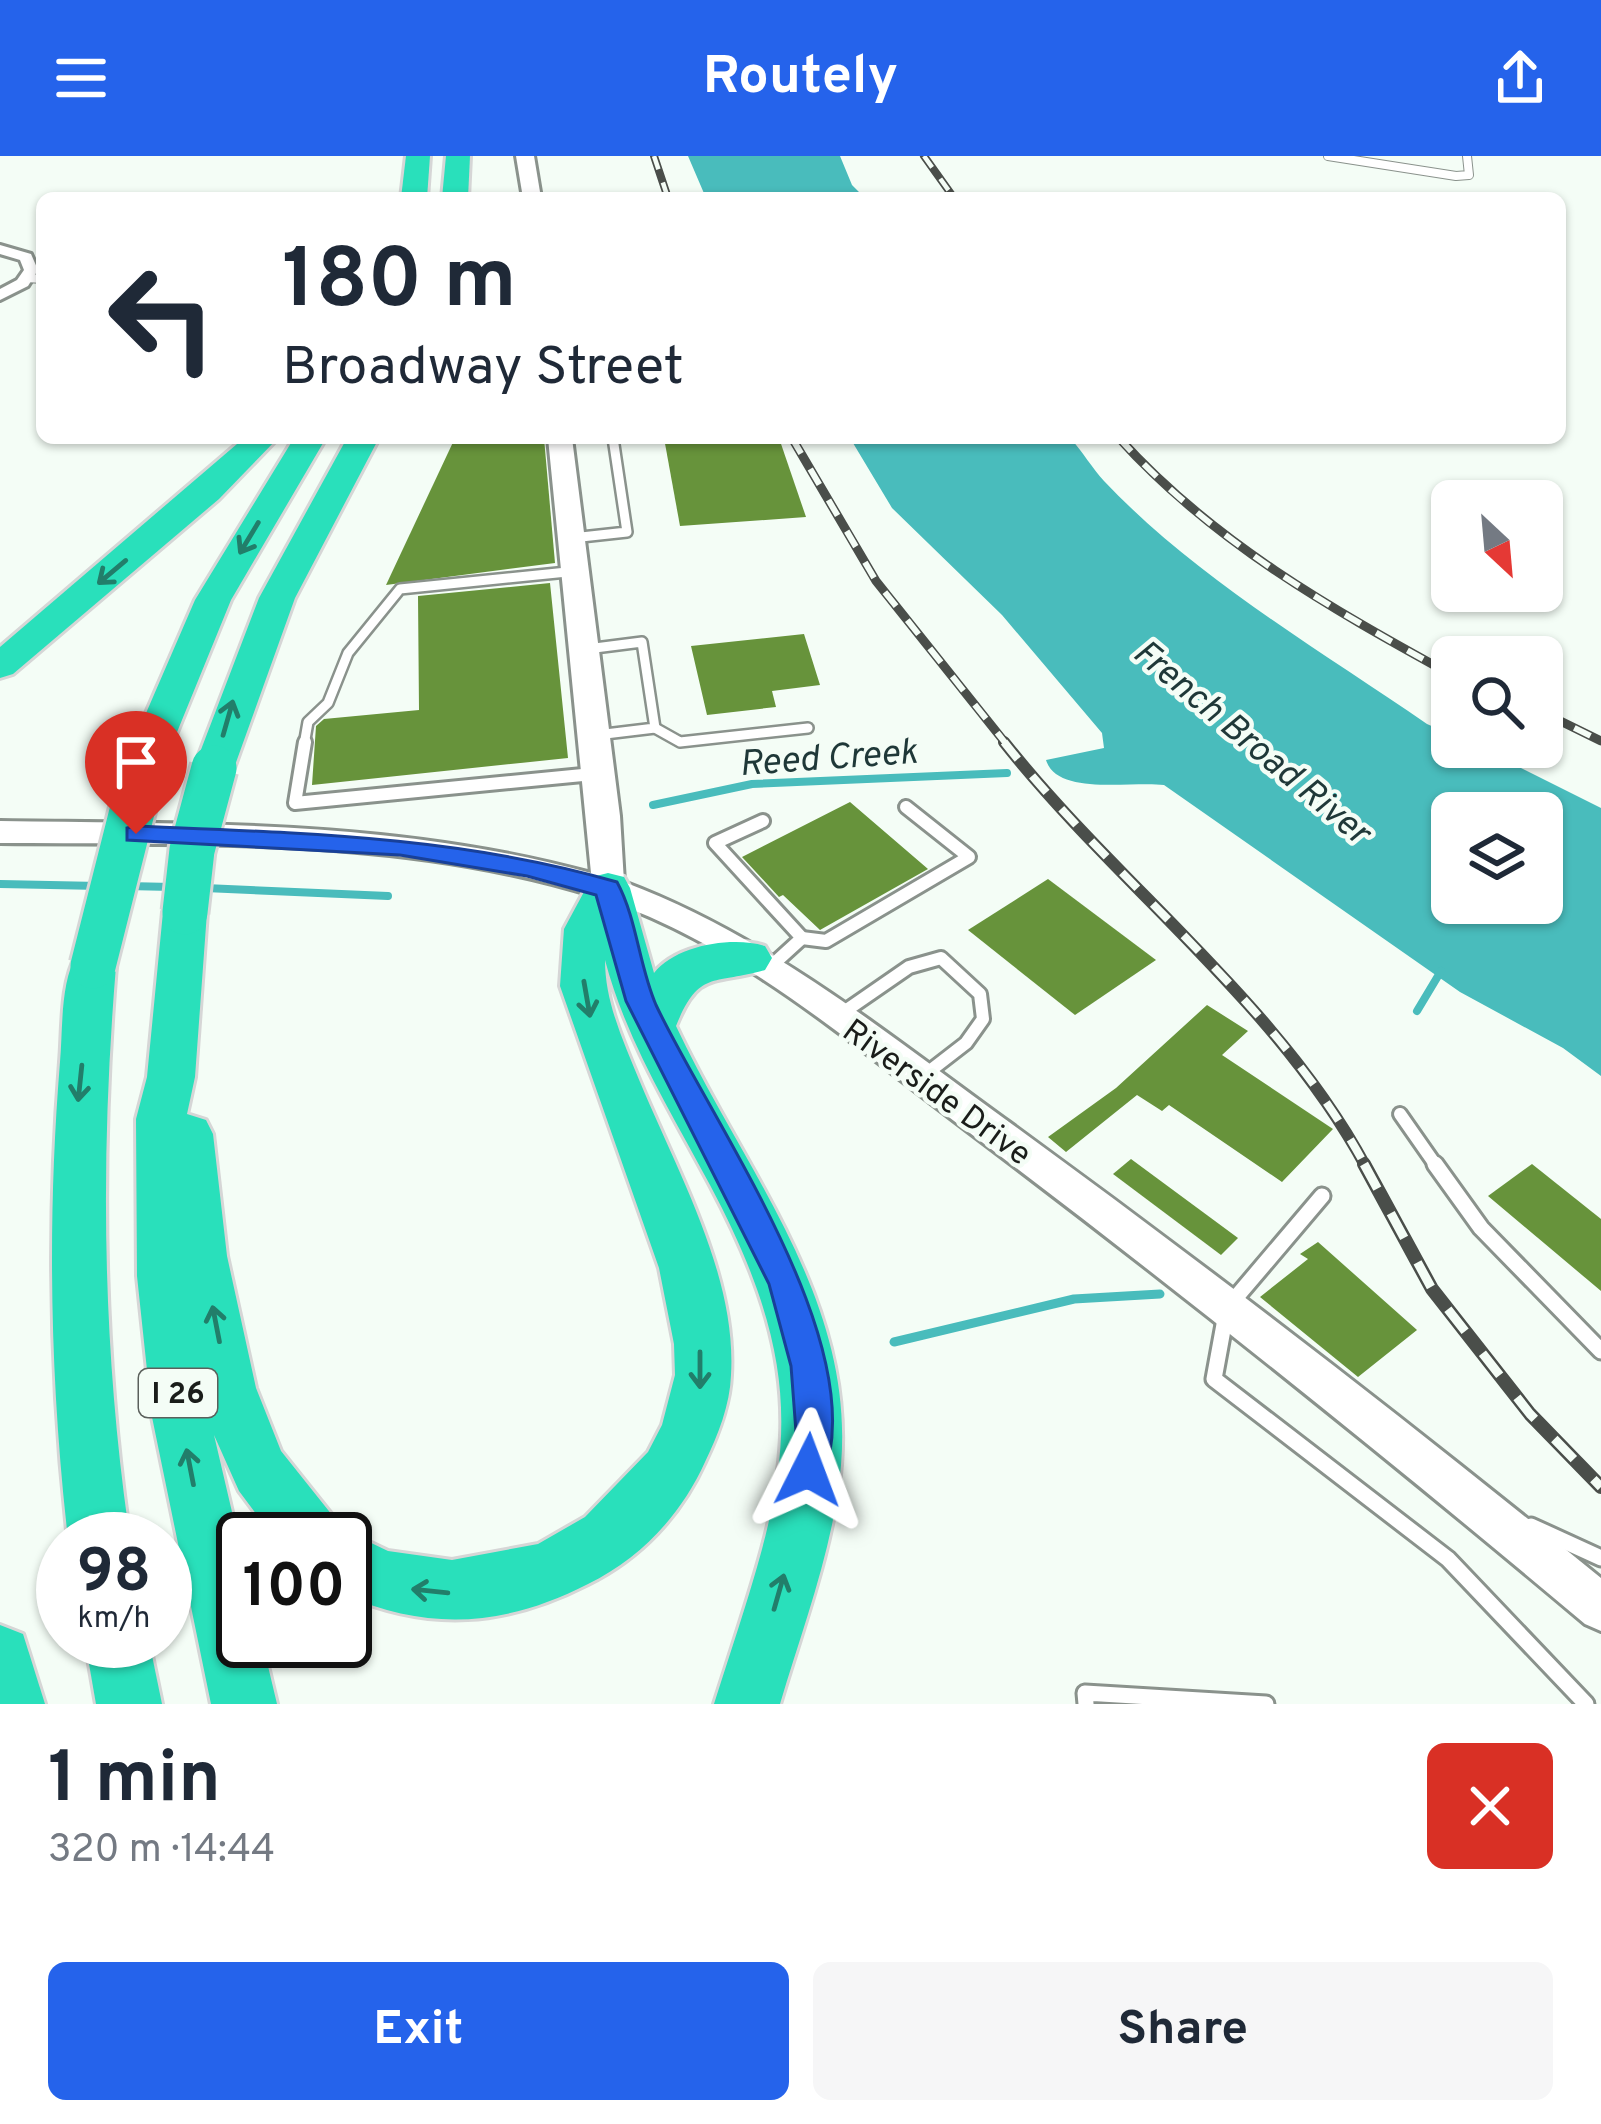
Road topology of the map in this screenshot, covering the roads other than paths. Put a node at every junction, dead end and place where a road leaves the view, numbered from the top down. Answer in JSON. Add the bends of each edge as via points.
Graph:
{"nodes":[{"id":1,"x":418,"y":156,"type":"edge"},
{"id":2,"x":458,"y":156,"type":"edge"},
{"id":3,"x":525,"y":156,"type":"edge"},
{"id":4,"x":1328,"y":156,"type":"edge"},
{"id":5,"x":1467,"y":156,"type":"edge"},
{"id":6,"x":413,"y":192,"type":"edge"},
{"id":7,"x":455,"y":192,"type":"edge"},
{"id":8,"x":531,"y":192,"type":"edge"},
{"id":9,"x":0,"y":249,"type":"edge"},
{"id":10,"x":35,"y":278,"type":"edge"},
{"id":11,"x":0,"y":295,"type":"edge"},
{"id":12,"x":256,"y":444,"type":"edge"},
{"id":13,"x":306,"y":444,"type":"edge"},
{"id":14,"x":360,"y":444,"type":"edge"},
{"id":15,"x":561,"y":444,"type":"edge"},
{"id":16,"x":614,"y":444,"type":"edge"},
{"id":17,"x":572,"y":538,"type":"junction"},
{"id":18,"x":577,"y":571,"type":"junction"},
{"id":19,"x":586,"y":649,"type":"junction"},
{"id":20,"x":0,"y":666,"type":"edge"},
{"id":21,"x":655,"y":728,"type":"junction"},
{"id":22,"x":808,"y":728,"type":"dead end"},
{"id":23,"x":595,"y":736,"type":"junction"},
{"id":24,"x":600,"y":773,"type":"junction"},
{"id":25,"x":906,"y":806,"type":"dead end"},
{"id":26,"x":763,"y":821,"type":"dead end"},
{"id":27,"x":0,"y":832,"type":"edge"},
{"id":28,"x":608,"y":888,"type":"junction"},
{"id":29,"x":802,"y":938,"type":"junction"},
{"id":30,"x":758,"y":964,"type":"junction"},
{"id":31,"x":837,"y":1017,"type":"junction"},
{"id":32,"x":653,"y":1024,"type":"junction"},
{"id":33,"x":171,"y":1077,"type":"junction"},
{"id":34,"x":921,"y":1078,"type":"junction"},
{"id":35,"x":1400,"y":1114,"type":"dead end"},
{"id":36,"x":1322,"y":1196,"type":"dead end"},
{"id":37,"x":1227,"y":1308,"type":"junction"},
{"id":38,"x":1601,"y":1351,"type":"edge"},
{"id":39,"x":96,"y":1512,"type":"edge"},
{"id":40,"x":289,"y":1512,"type":"edge"},
{"id":41,"x":1498,"y":1521,"type":"junction"},
{"id":42,"x":1601,"y":1558,"type":"edge"},
{"id":43,"x":372,"y":1574,"type":"edge"},
{"id":44,"x":1601,"y":1608,"type":"edge"},
{"id":45,"x":0,"y":1657,"type":"edge"},
{"id":46,"x":123,"y":1668,"type":"edge"},
{"id":47,"x":12,"y":1704,"type":"edge"},
{"id":48,"x":130,"y":1704,"type":"edge"},
{"id":49,"x":244,"y":1704,"type":"edge"},
{"id":50,"x":747,"y":1704,"type":"edge"},
{"id":51,"x":1086,"y":1704,"type":"edge"},
{"id":52,"x":1266,"y":1704,"type":"edge"},
{"id":53,"x":1586,"y":1704,"type":"edge"}],
"edges":[{"from":1,"to":6,"type":"highway"},
{"from":2,"to":7,"type":"highway"},
{"from":3,"to":8,"type":"main road"},
{"from":4,"to":5,"type":"lane","via":[[1456,176],[1469,175]]},
{"from":9,"to":10,"type":"street","via":[[26,257]]},
{"from":10,"to":11,"type":"street"},
{"from":12,"to":20,"type":"highway","one_way":true},
{"from":13,"to":39,"type":"highway","one_way":true,"bridge":true,"via":[[214,600],[144,764],[93,966],[77,1109],[74,1300]]},
{"from":33,"to":14,"type":"highway","number":"I 26","one_way":true,"bridge":true,"via":[[192,850],[243,669]]},
{"from":15,"to":17,"type":"main road"},
{"from":16,"to":17,"type":"lane","via":[[627,532]]},
{"from":17,"to":18,"type":"main road"},
{"from":18,"to":19,"type":"main road"},
{"from":18,"to":24,"type":"lane","via":[[400,589],[348,653],[328,703],[308,722],[295,803]]},
{"from":19,"to":21,"type":"lane","via":[[642,642]]},
{"from":19,"to":23,"type":"main road"},
{"from":21,"to":22,"type":"lane","via":[[680,742]]},
{"from":21,"to":23,"type":"lane"},
{"from":23,"to":24,"type":"main road"},
{"from":24,"to":28,"type":"main road"},
{"from":25,"to":29,"type":"lane","via":[[969,857],[826,941]]},
{"from":26,"to":29,"type":"lane","via":[[715,843]]},
{"from":27,"to":28,"type":"main road","name":"Riverside Drive","via":[[400,847]]},
{"from":28,"to":30,"type":"main road","name":"Riverside Drive"},
{"from":28,"to":32,"type":"highway"},
{"from":28,"to":43,"type":"highway","one_way":true,"via":[[586,927],[584,991],[692,1295],[704,1370],[686,1440],[668,1478],[615,1534],[542,1575],[442,1594]]},
{"from":29,"to":30,"type":"lane"},
{"from":30,"to":31,"type":"main road","name":"Riverside Drive"},
{"from":30,"to":32,"type":"highway","via":[[682,971],[666,986]]},
{"from":31,"to":34,"type":"main road","name":"Riverside Drive"},
{"from":31,"to":34,"type":"lane","via":[[909,967],[941,958],[980,994],[983,1019]]},
{"from":50,"to":32,"type":"highway","one_way":true,"via":[[803,1508],[813,1432],[808,1366],[771,1249]]},
{"from":40,"to":33,"type":"highway","one_way":true,"via":[[253,1457],[234,1401],[203,1259],[187,1118]]},
{"from":49,"to":33,"type":"highway","number":"I 26","one_way":true,"via":[[203,1535],[166,1300],[161,1119]]},
{"from":34,"to":37,"type":"main road","name":"Riverside Drive"},
{"from":35,"to":38,"type":"lane","via":[[1481,1228]]},
{"from":36,"to":37,"type":"lane"},
{"from":37,"to":41,"type":"main road","name":"Riverside Drive"},
{"from":37,"to":53,"type":"lane","via":[[1214,1379],[1448,1558]]},
{"from":41,"to":42,"type":"lane","via":[[1529,1525]]},
{"from":41,"to":44,"type":"main road","name":"Riverside Drive"},
{"from":45,"to":47,"type":"highway"},
{"from":46,"to":48,"type":"highway"},
{"from":51,"to":52,"type":"lane","via":[[1085,1694]]}]}
